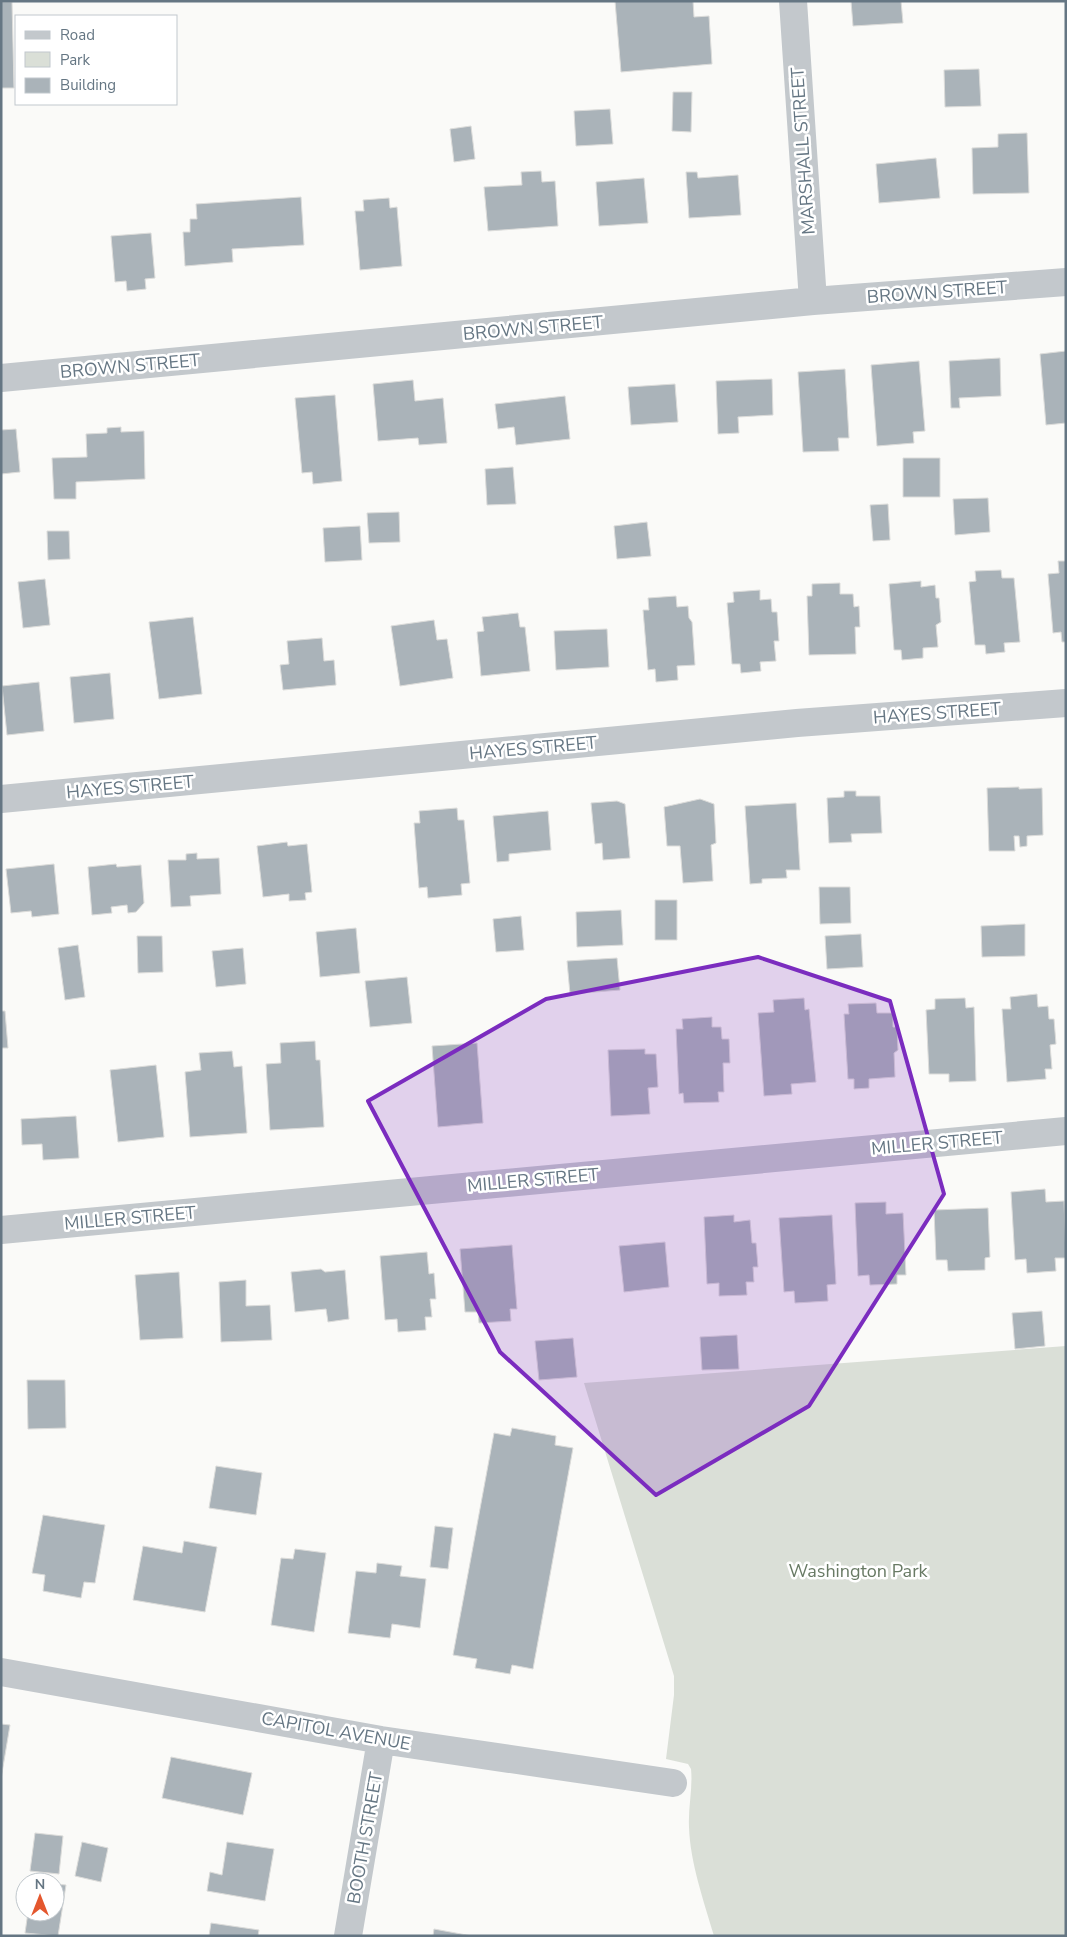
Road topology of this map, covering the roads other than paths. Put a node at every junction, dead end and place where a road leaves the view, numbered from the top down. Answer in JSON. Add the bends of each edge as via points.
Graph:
{"nodes":[{"id":1,"x":794,"y":1,"type":"edge"},
{"id":2,"x":1066,"y":282,"type":"edge"},
{"id":3,"x":813,"y":301,"type":"junction"},
{"id":4,"x":1,"y":378,"type":"edge"},
{"id":5,"x":1066,"y":703,"type":"edge"},
{"id":6,"x":1,"y":799,"type":"edge"},
{"id":7,"x":1066,"y":1131,"type":"edge"},
{"id":8,"x":1,"y":1230,"type":"edge"},
{"id":9,"x":1,"y":1672,"type":"edge"},
{"id":10,"x":382,"y":1740,"type":"junction"},
{"id":11,"x":673,"y":1783,"type":"dead end"},
{"id":12,"x":348,"y":1936,"type":"edge"}],
"edges":[{"from":1,"to":3,"type":"street","name":"MARSHALL STREET"},
{"from":2,"to":3,"type":"street","name":"BROWN STREET"},
{"from":3,"to":4,"type":"street","name":"BROWN STREET"},
{"from":5,"to":6,"type":"street","name":"HAYES STREET","via":[[797,723]]},
{"from":7,"to":8,"type":"street","name":"MILLER STREET"},
{"from":9,"to":10,"type":"street","name":"CAPITOL AVENUE"},
{"from":10,"to":11,"type":"street","name":"CAPITOL AVENUE"},
{"from":10,"to":12,"type":"street","name":"BOOTH STREET"}]}
